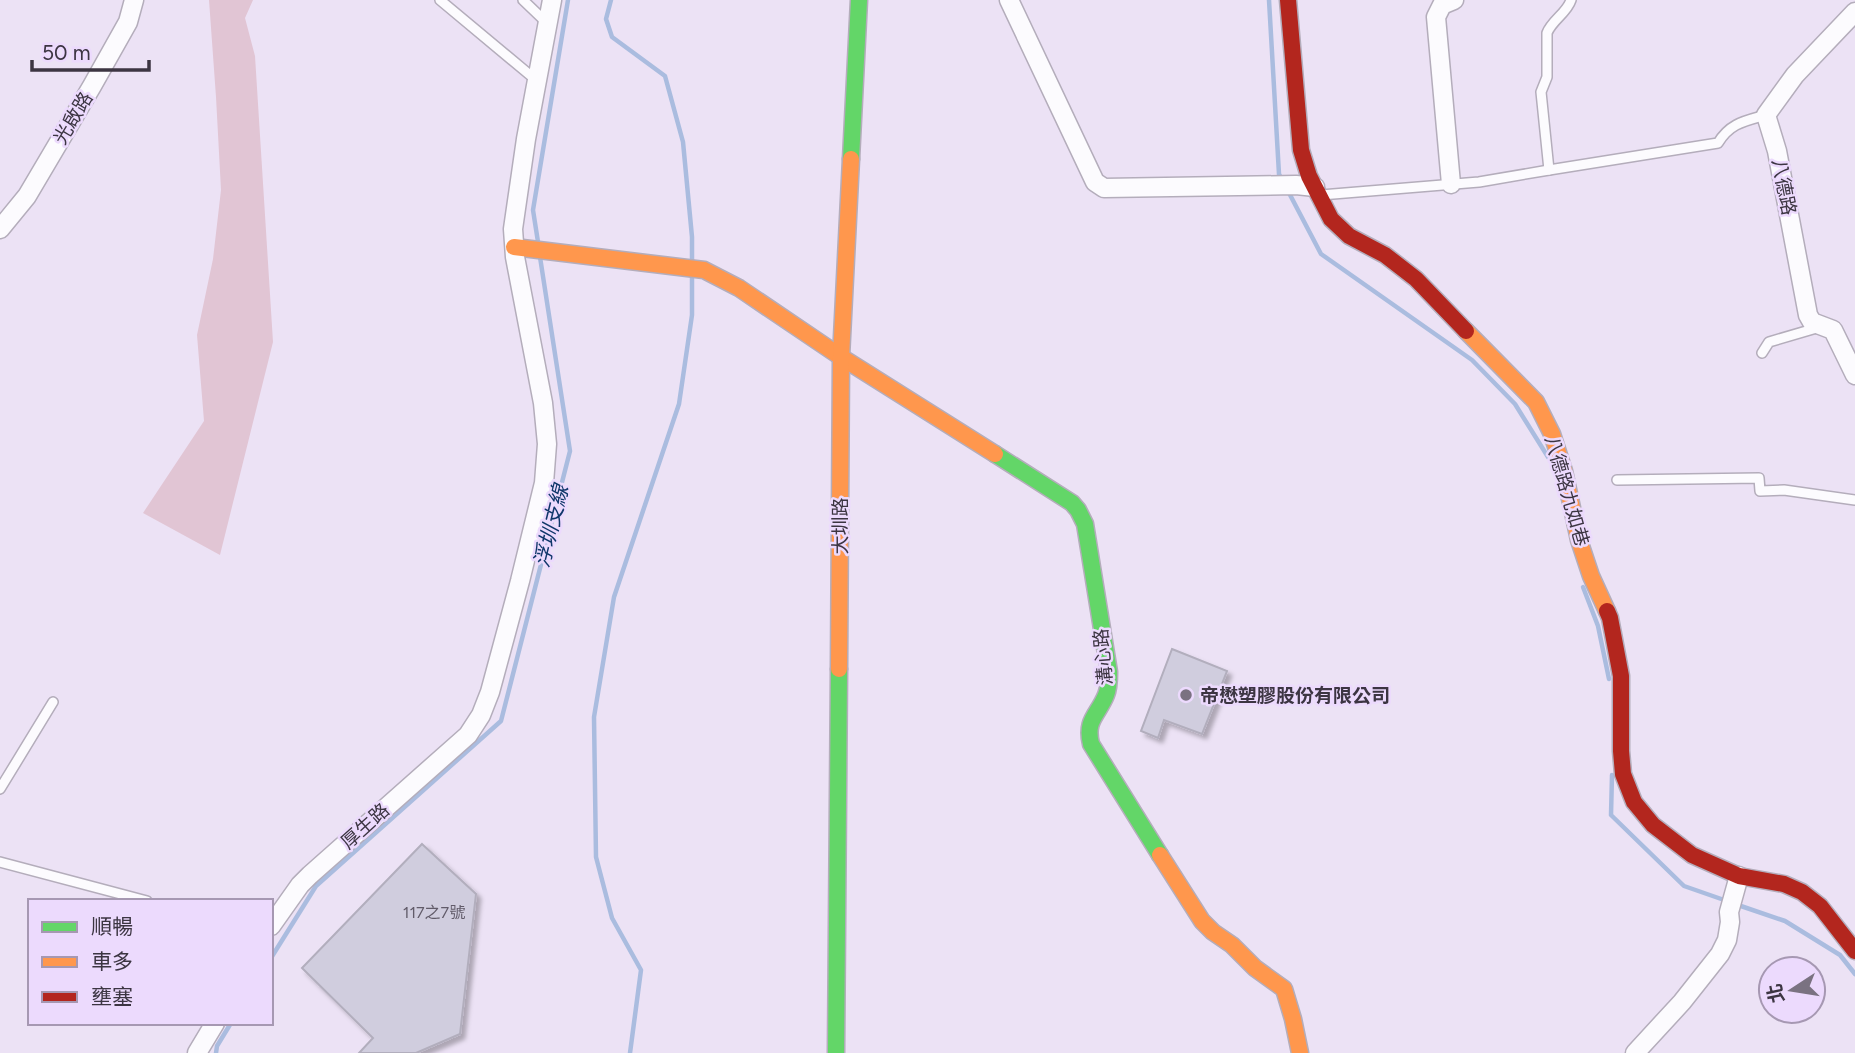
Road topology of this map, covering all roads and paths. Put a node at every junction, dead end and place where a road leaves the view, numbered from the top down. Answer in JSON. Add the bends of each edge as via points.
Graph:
{"nodes":[{"id":1,"x":134,"y":0,"type":"edge"},
{"id":2,"x":440,"y":0,"type":"edge"},
{"id":3,"x":523,"y":0,"type":"edge"},
{"id":4,"x":552,"y":0,"type":"edge"},
{"id":5,"x":859,"y":0,"type":"edge"},
{"id":6,"x":1009,"y":0,"type":"edge"},
{"id":7,"x":1288,"y":0,"type":"edge"},
{"id":8,"x":1454,"y":0,"type":"edge"},
{"id":9,"x":1572,"y":0,"type":"edge"},
{"id":10,"x":1855,"y":12,"type":"edge"},
{"id":11,"x":547,"y":23,"type":"junction"},
{"id":12,"x":536,"y":80,"type":"junction"},
{"id":13,"x":1766,"y":115,"type":"junction"},
{"id":14,"x":1549,"y":170,"type":"junction"},
{"id":15,"x":1451,"y":184,"type":"junction"},
{"id":16,"x":1317,"y":191,"type":"junction"},
{"id":17,"x":0,"y":229,"type":"edge"},
{"id":18,"x":514,"y":247,"type":"junction"},
{"id":19,"x":1822,"y":327,"type":"junction"},
{"id":20,"x":1762,"y":353,"type":"dead end"},
{"id":21,"x":841,"y":358,"type":"junction"},
{"id":22,"x":1855,"y":375,"type":"edge"},
{"id":23,"x":1617,"y":480,"type":"dead end"},
{"id":24,"x":1855,"y":500,"type":"edge"},
{"id":25,"x":53,"y":702,"type":"dead end"},
{"id":26,"x":0,"y":789,"type":"edge"},
{"id":27,"x":0,"y":862,"type":"edge"},
{"id":28,"x":1737,"y":883,"type":"junction"},
{"id":29,"x":139,"y":899,"type":"edge"},
{"id":30,"x":273,"y":923,"type":"edge"},
{"id":31,"x":1855,"y":951,"type":"edge"},
{"id":32,"x":214,"y":1025,"type":"edge"},
{"id":33,"x":197,"y":1053,"type":"edge"},
{"id":34,"x":836,"y":1053,"type":"edge"},
{"id":35,"x":1300,"y":1053,"type":"edge"},
{"id":36,"x":1634,"y":1053,"type":"edge"}],
"edges":[{"from":1,"to":17,"type":"street","name":"光啟路","via":[[128,22],[92,86],[27,196]]},
{"from":2,"to":12,"type":"lane"},
{"from":3,"to":11,"type":"lane"},
{"from":4,"to":11,"type":"street","name":"厚生路"},
{"from":5,"to":21,"type":"street","name":"大圳路"},
{"from":6,"to":16,"type":"street","via":[[1099,186],[1296,185]]},
{"from":7,"to":16,"type":"street","name":"八德路九如巷","via":[[1299,136]]},
{"from":8,"to":15,"type":"street","via":[[1442,5],[1436,16]]},
{"from":9,"to":14,"type":"lane","via":[[1547,33],[1547,77],[1541,92]]},
{"from":10,"to":13,"type":"street","via":[[1795,75]]},
{"from":11,"to":12,"type":"street","name":"厚生路"},
{"from":12,"to":18,"type":"street","name":"厚生路"},
{"from":13,"to":14,"type":"lane","via":[[1735,125],[1717,143]]},
{"from":13,"to":19,"type":"street","name":"八德路","via":[[1808,315]]},
{"from":14,"to":15,"type":"lane"},
{"from":15,"to":16,"type":"lane"},
{"from":16,"to":28,"type":"street","name":"八德路九如巷","via":[[1340,229],[1416,279],[1536,402],[1559,452],[1579,540],[1610,618],[1621,676],[1621,751],[1628,788],[1653,825]]},
{"from":18,"to":21,"type":"street","name":"溝心路","via":[[704,270],[739,288]]},
{"from":18,"to":30,"type":"street","name":"厚生路","via":[[543,403],[546,463],[490,692],[468,734],[305,880]]},
{"from":19,"to":20,"type":"lane","via":[[1769,342]]},
{"from":19,"to":22,"type":"street","name":"八德路","via":[[1835,334]]},
{"from":21,"to":34,"type":"street","name":"大圳路"},
{"from":21,"to":35,"type":"street","name":"溝心路","via":[[1066,498],[1078,510],[1085,524],[1109,672],[1104,700],[1090,722],[1091,744],[1202,921],[1284,989]]},
{"from":23,"to":24,"type":"lane","via":[[1759,478],[1760,491]]},
{"from":25,"to":26,"type":"lane"},
{"from":27,"to":29,"type":"lane"},
{"from":28,"to":31,"type":"street","name":"八德路九如巷","via":[[1784,884],[1802,892],[1820,906]]},
{"from":28,"to":36,"type":"street","via":[[1720,954]]},
{"from":32,"to":33,"type":"street"}]}
